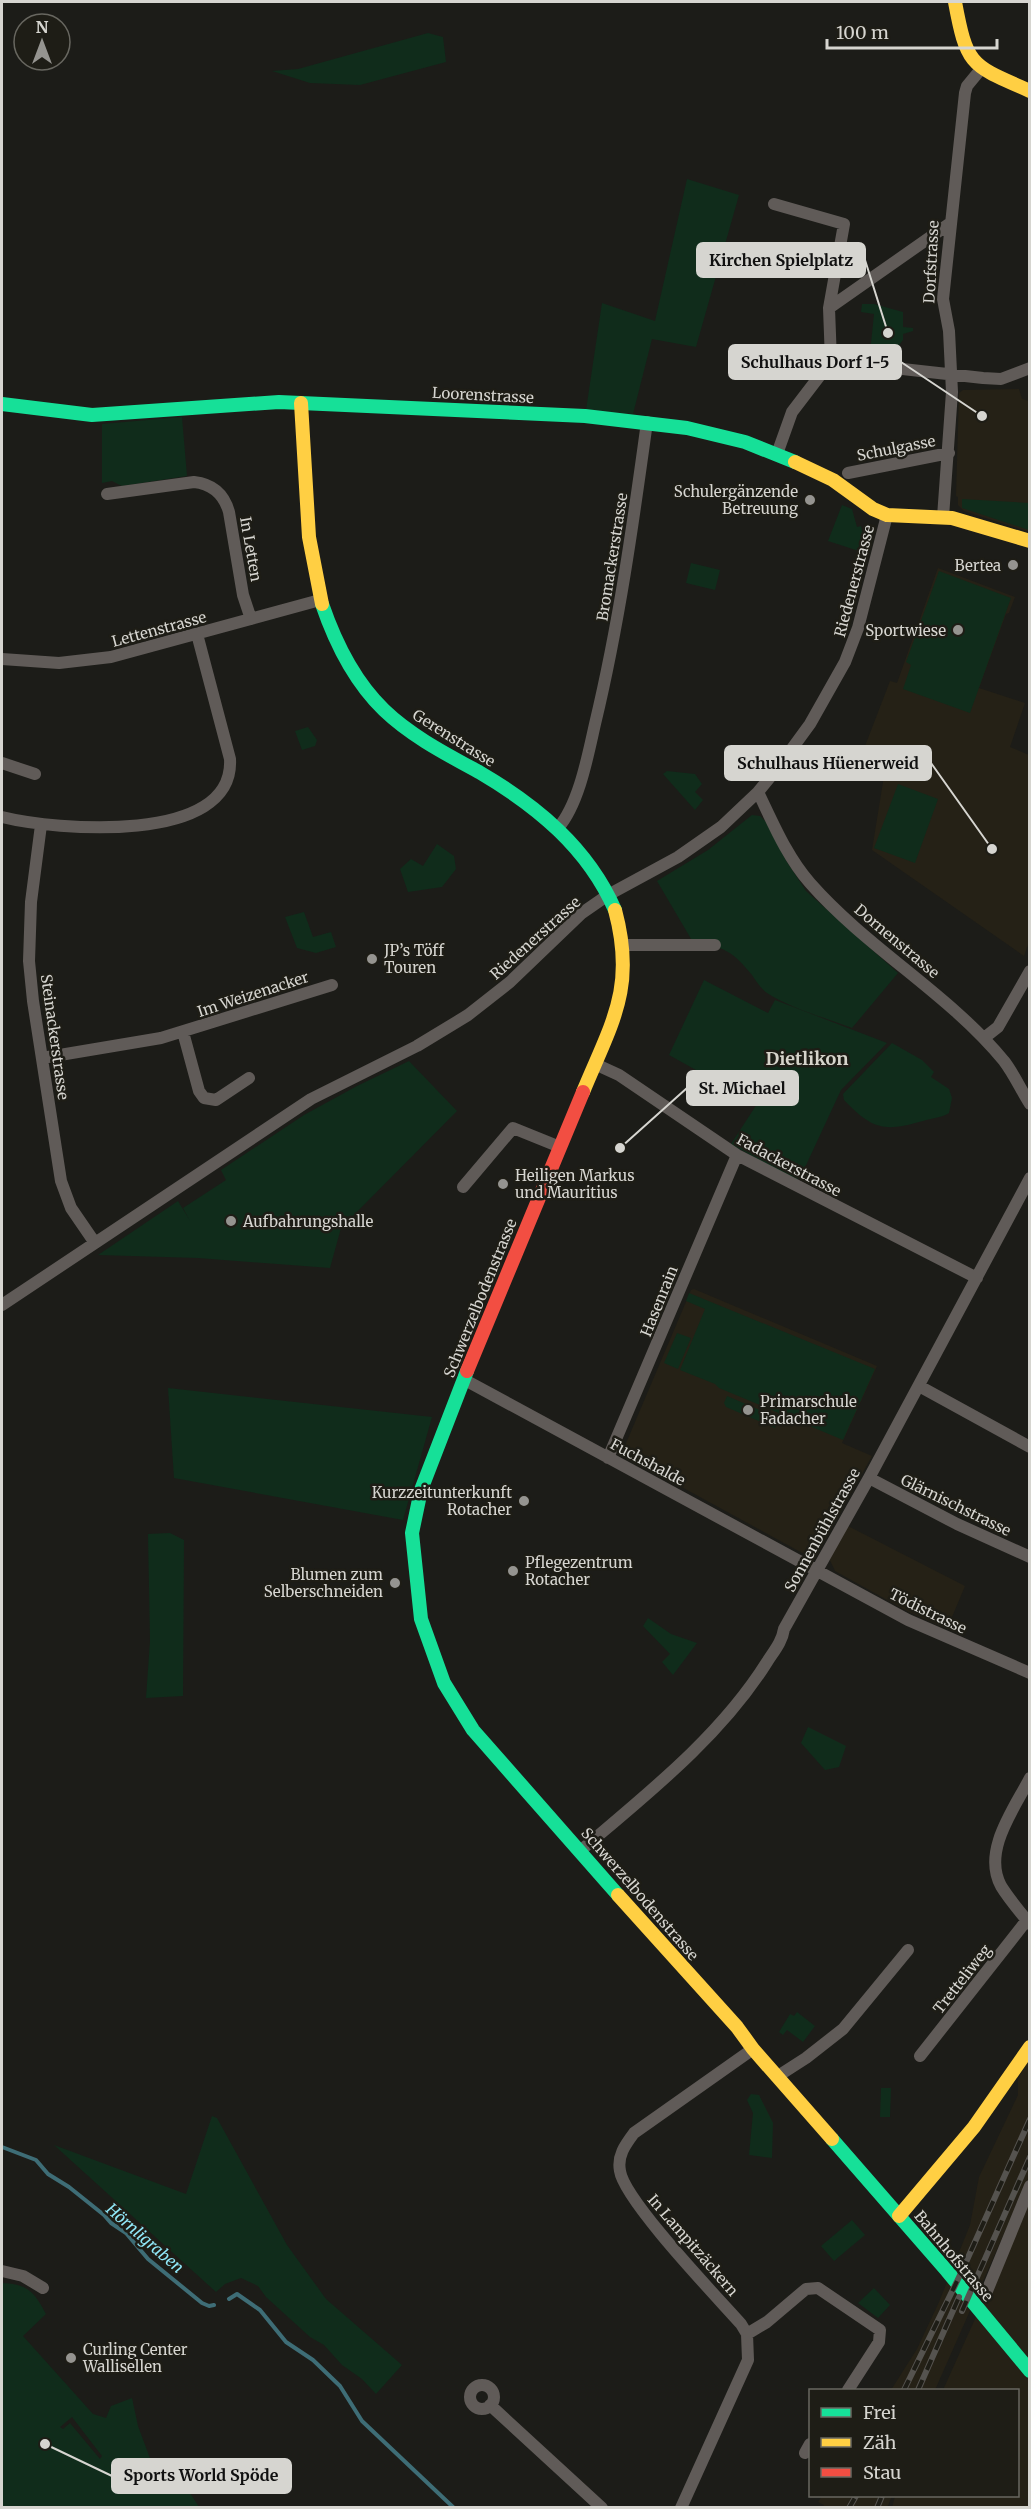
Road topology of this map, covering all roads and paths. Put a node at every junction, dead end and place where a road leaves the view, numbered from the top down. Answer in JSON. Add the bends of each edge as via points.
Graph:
{"nodes":[{"id":1,"x":955,"y":2,"type":"edge"},
{"id":2,"x":981,"y":69,"type":"junction"},
{"id":3,"x":1029,"y":91,"type":"edge"},
{"id":4,"x":774,"y":204,"type":"dead end"},
{"id":5,"x":950,"y":224,"type":"junction"},
{"id":6,"x":829,"y":308,"type":"junction"},
{"id":7,"x":831,"y":361,"type":"junction"},
{"id":8,"x":1029,"y":368,"type":"edge"},
{"id":9,"x":951,"y":375,"type":"junction"},
{"id":10,"x":301,"y":403,"type":"junction"},
{"id":11,"x":2,"y":404,"type":"edge"},
{"id":12,"x":646,"y":422,"type":"junction"},
{"id":13,"x":949,"y":453,"type":"junction"},
{"id":14,"x":777,"y":454,"type":"junction"},
{"id":15,"x":848,"y":473,"type":"dead end"},
{"id":16,"x":107,"y":494,"type":"dead end"},
{"id":17,"x":887,"y":515,"type":"junction"},
{"id":18,"x":943,"y":517,"type":"junction"},
{"id":19,"x":1029,"y":541,"type":"edge"},
{"id":20,"x":320,"y":600,"type":"junction"},
{"id":21,"x":251,"y":619,"type":"junction"},
{"id":22,"x":197,"y":634,"type":"junction"},
{"id":23,"x":2,"y":659,"type":"edge"},
{"id":24,"x":2,"y":763,"type":"edge"},
{"id":25,"x":35,"y":774,"type":"dead end"},
{"id":26,"x":758,"y":792,"type":"junction"},
{"id":27,"x":2,"y":817,"type":"edge"},
{"id":28,"x":41,"y":825,"type":"junction"},
{"id":29,"x":558,"y":828,"type":"junction"},
{"id":30,"x":609,"y":895,"type":"junction"},
{"id":31,"x":626,"y":945,"type":"junction"},
{"id":32,"x":715,"y":945,"type":"dead end"},
{"id":33,"x":1029,"y":971,"type":"edge"},
{"id":34,"x":332,"y":985,"type":"dead end"},
{"id":35,"x":183,"y":1032,"type":"junction"},
{"id":36,"x":984,"y":1038,"type":"junction"},
{"id":37,"x":42,"y":1058,"type":"junction"},
{"id":38,"x":595,"y":1064,"type":"junction"},
{"id":39,"x":249,"y":1078,"type":"dead end"},
{"id":40,"x":1029,"y":1104,"type":"edge"},
{"id":41,"x":560,"y":1147,"type":"junction"},
{"id":42,"x":737,"y":1155,"type":"junction"},
{"id":43,"x":1029,"y":1178,"type":"edge"},
{"id":44,"x":463,"y":1187,"type":"dead end"},
{"id":45,"x":95,"y":1243,"type":"junction"},
{"id":46,"x":977,"y":1278,"type":"junction"},
{"id":47,"x":2,"y":1305,"type":"edge"},
{"id":48,"x":465,"y":1380,"type":"junction"},
{"id":49,"x":919,"y":1386,"type":"junction"},
{"id":50,"x":1029,"y":1447,"type":"edge"},
{"id":51,"x":608,"y":1458,"type":"junction"},
{"id":52,"x":869,"y":1478,"type":"junction"},
{"id":53,"x":1029,"y":1557,"type":"edge"},
{"id":54,"x":817,"y":1570,"type":"junction"},
{"id":55,"x":1029,"y":1673,"type":"edge"},
{"id":56,"x":1029,"y":1778,"type":"edge"},
{"id":57,"x":580,"y":1851,"type":"junction"},
{"id":58,"x":1028,"y":1922,"type":"edge"},
{"id":59,"x":908,"y":1950,"type":"dead end"},
{"id":60,"x":1029,"y":2047,"type":"edge"},
{"id":61,"x":753,"y":2049,"type":"junction"},
{"id":62,"x":920,"y":2056,"type":"dead end"},
{"id":63,"x":778,"y":2076,"type":"junction"},
{"id":64,"x":1029,"y":2186,"type":"edge"},
{"id":65,"x":899,"y":2216,"type":"junction"},
{"id":66,"x":2,"y":2271,"type":"edge"},
{"id":67,"x":43,"y":2288,"type":"dead end"},
{"id":68,"x":987,"y":2291,"type":"dead end"},
{"id":69,"x":747,"y":2334,"type":"junction"},
{"id":70,"x":1029,"y":2372,"type":"edge"},
{"id":71,"x":849,"y":2389,"type":"edge"},
{"id":72,"x":490,"y":2405,"type":"junction"},
{"id":73,"x":602,"y":2508,"type":"edge"},
{"id":74,"x":681,"y":2508,"type":"edge"}],
"edges":[{"from":1,"to":2,"type":"street","via":[[964,48]]},
{"from":2,"to":3,"type":"street"},
{"from":2,"to":5,"type":"street","name":"Dorfstrasse","via":[[965,93]]},
{"from":4,"to":6,"type":"street","via":[[844,224]]},
{"from":5,"to":6,"type":"street"},
{"from":5,"to":9,"type":"street","name":"Dorfstrasse","via":[[943,299]]},
{"from":6,"to":7,"type":"street"},
{"from":7,"to":9,"type":"street"},
{"from":7,"to":14,"type":"street","via":[[792,412]]},
{"from":8,"to":9,"type":"street","via":[[1001,379]]},
{"from":9,"to":13,"type":"street","name":"Dorfstrasse"},
{"from":10,"to":11,"type":"street","name":"Loorenstrasse","via":[[233,402],[92,415]]},
{"from":10,"to":12,"type":"street","name":"Loorenstrasse"},
{"from":10,"to":20,"type":"street","name":"Gerenstrasse","via":[[310,552]]},
{"from":12,"to":14,"type":"street","name":"Loorenstrasse","via":[[710,433]]},
{"from":12,"to":29,"type":"street","name":"Bromackerstrasse","via":[[623,592],[602,696],[578,787]]},
{"from":13,"to":15,"type":"street","name":"Schulgasse"},
{"from":13,"to":18,"type":"street","name":"Dorfstrasse"},
{"from":14,"to":17,"type":"street","name":"Loorenstrasse","via":[[833,480]]},
{"from":16,"to":21,"type":"street","name":"In Letten","via":[[194,482],[216,490],[228,507],[243,595]]},
{"from":17,"to":18,"type":"street","name":"Loorenstrasse"},
{"from":17,"to":26,"type":"street","name":"Riedenerstrasse","via":[[858,628],[845,662],[810,724]]},
{"from":18,"to":19,"type":"street"},
{"from":20,"to":21,"type":"street","name":"Lettenstrasse"},
{"from":20,"to":29,"type":"street","name":"Gerenstrasse","via":[[348,663],[388,714],[444,754],[509,790]]},
{"from":21,"to":22,"type":"street","name":"Lettenstrasse"},
{"from":22,"to":23,"type":"street","name":"Lettenstrasse","via":[[98,660],[45,663]]},
{"from":22,"to":28,"type":"street","via":[[230,756],[228,778],[220,793],[200,810],[149,823],[96,828]]},
{"from":24,"to":25,"type":"street"},
{"from":26,"to":30,"type":"street","name":"Riedenerstrasse","via":[[678,857]]},
{"from":26,"to":36,"type":"street","name":"Dornenstrasse","via":[[788,851],[810,882],[843,916]]},
{"from":27,"to":28,"type":"street"},
{"from":28,"to":37,"type":"street","name":"Steinackerstrasse","via":[[31,902],[29,961]]},
{"from":29,"to":30,"type":"street","name":"Gerenstrasse","via":[[595,871]]},
{"from":30,"to":31,"type":"street","name":"Schwerzelbodenstrasse"},
{"from":30,"to":45,"type":"street","name":"Riedenerstrasse","via":[[582,913],[510,982],[468,1015],[434,1037],[311,1099]]},
{"from":31,"to":32,"type":"street"},
{"from":31,"to":38,"type":"street","name":"Schwerzelbodenstrasse","via":[[622,994]]},
{"from":33,"to":36,"type":"street","via":[[998,1027]]},
{"from":34,"to":35,"type":"street","name":"Im Weizenacker"},
{"from":35,"to":37,"type":"street","name":"Im Weizenacker"},
{"from":35,"to":39,"type":"street","name":"Im Weizenacker","via":[[204,1098],[216,1100]]},
{"from":36,"to":40,"type":"street","name":"Dornenstrasse","via":[[1006,1064]]},
{"from":37,"to":45,"type":"street","name":"Steinackerstrasse","via":[[63,1190]]},
{"from":38,"to":41,"type":"street","name":"Schwerzelbodenstrasse"},
{"from":38,"to":42,"type":"street","name":"Fadackerstrasse","via":[[619,1075]]},
{"from":41,"to":44,"type":"street","via":[[513,1128]]},
{"from":41,"to":48,"type":"street","name":"Schwerzelbodenstrasse"},
{"from":42,"to":46,"type":"street","name":"Fadackerstrasse"},
{"from":42,"to":51,"type":"street","name":"Hasenrain"},
{"from":43,"to":46,"type":"street","name":"Sonnenbühlstrasse"},
{"from":45,"to":47,"type":"street","name":"Riedenerstrasse"},
{"from":46,"to":49,"type":"street","name":"Sonnenbühlstrasse"},
{"from":48,"to":51,"type":"street","name":"Fuchshalde"},
{"from":48,"to":57,"type":"street","name":"Schwerzelbodenstrasse","via":[[429,1466],[418,1511],[421,1534],[415,1562],[421,1619],[444,1683],[473,1730]]},
{"from":49,"to":50,"type":"street"},
{"from":49,"to":52,"type":"street","name":"Sonnenbühlstrasse"},
{"from":51,"to":54,"type":"street","name":"Fuchshalde"},
{"from":52,"to":53,"type":"street","name":"Glärnischstrasse"},
{"from":52,"to":54,"type":"street","name":"Sonnenbühlstrasse"},
{"from":54,"to":55,"type":"street","name":"Tödistrasse","via":[[908,1620]]},
{"from":54,"to":57,"type":"street","name":"Sonnenbühlstrasse","via":[[782,1638],[745,1692],[682,1762]]},
{"from":56,"to":58,"type":"street","via":[[998,1840],[995,1864],[1001,1886]]},
{"from":57,"to":61,"type":"street","name":"Schwerzelbodenstrasse"},
{"from":58,"to":62,"type":"street","name":"Tretteliweg"},
{"from":59,"to":63,"type":"street","via":[[843,2029]]},
{"from":60,"to":65,"type":"street","name":"Bahnhofstrasse","via":[[990,2106]]},
{"from":61,"to":63,"type":"street","name":"Schwerzelbodenstrasse"},
{"from":61,"to":69,"type":"street","name":"In Lampitzäckern","via":[[634,2133],[619,2162],[621,2177],[635,2200]]},
{"from":63,"to":65,"type":"street","name":"Schwerzelbodenstrasse"},
{"from":64,"to":68,"type":"street"},
{"from":65,"to":70,"type":"street","name":"Bahnhofstrasse"},
{"from":66,"to":67,"type":"street","via":[[23,2276]]},
{"from":69,"to":71,"type":"street","via":[[806,2289],[818,2288],[880,2330],[879,2342]]},
{"from":69,"to":74,"type":"street","via":[[748,2360]]},
{"from":72,"to":72,"type":"street","via":[[494,2398],[489,2388],[482,2385],[473,2389],[470,2399],[474,2405],[480,2409]]},
{"from":72,"to":73,"type":"street"}]}
